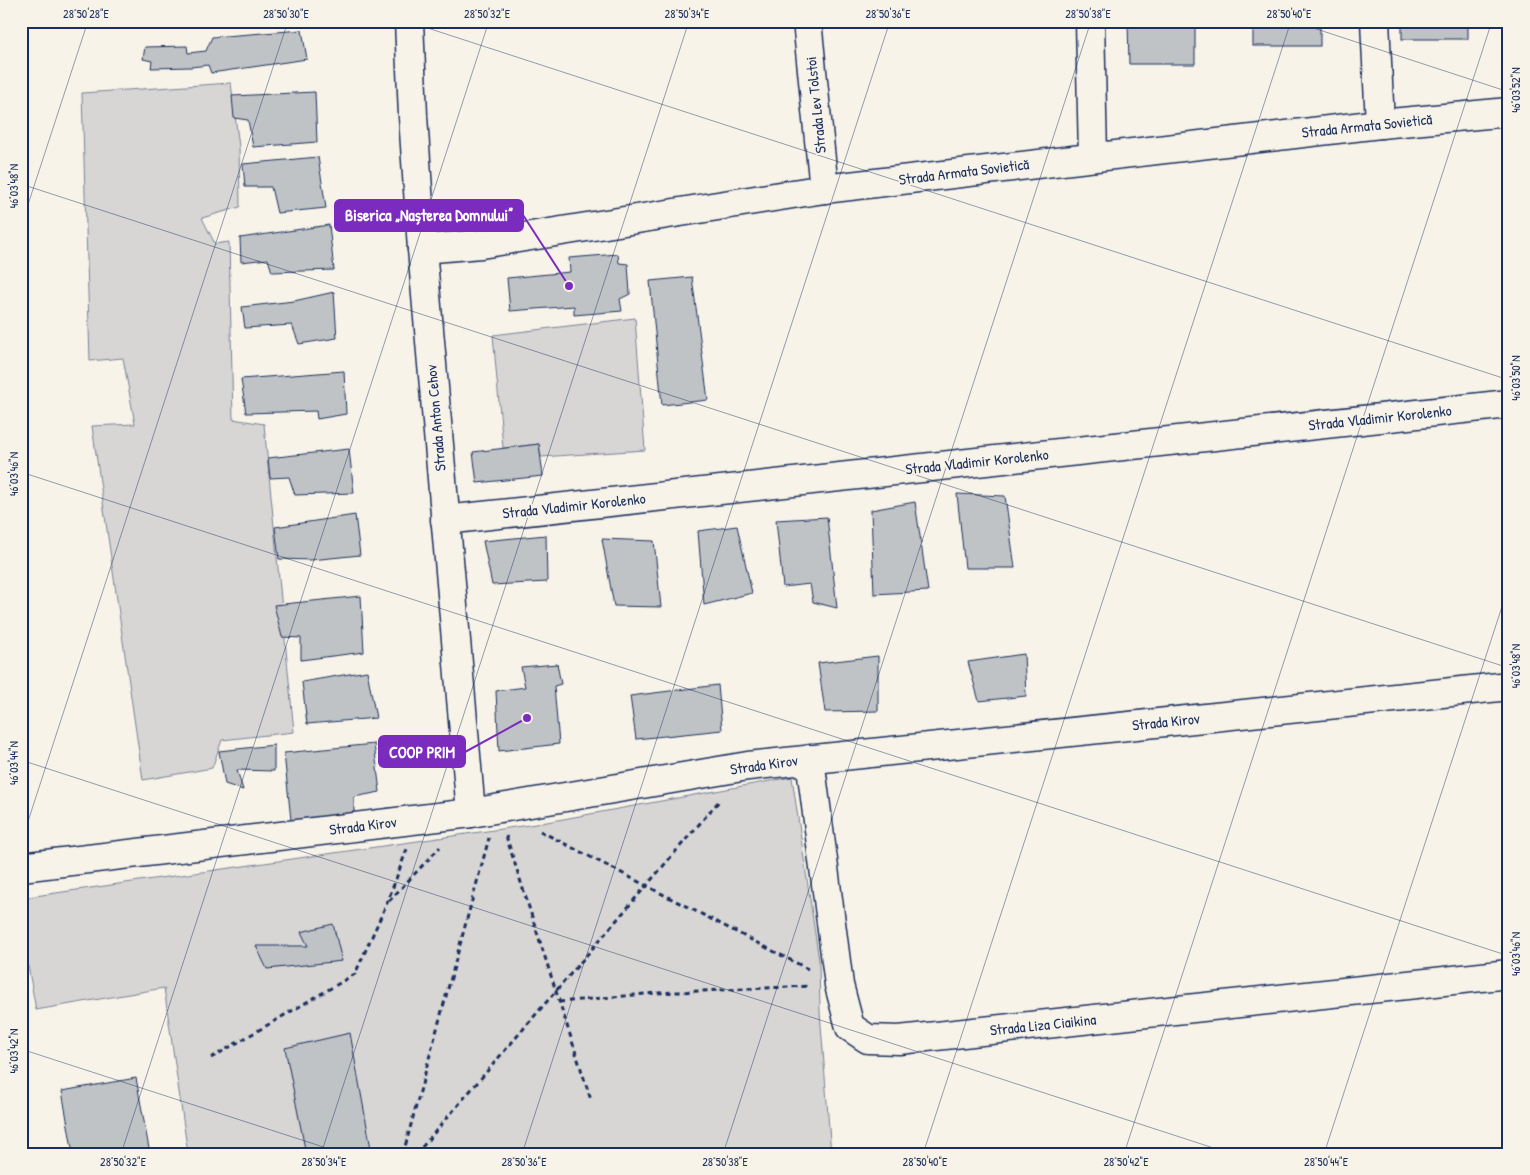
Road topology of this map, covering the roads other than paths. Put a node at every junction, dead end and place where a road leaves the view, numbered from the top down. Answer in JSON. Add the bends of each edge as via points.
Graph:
{"nodes":[{"id":1,"x":409,"y":21,"type":"edge"},
{"id":2,"x":808,"y":21,"type":"edge"},
{"id":3,"x":1090,"y":21,"type":"edge"},
{"id":4,"x":1375,"y":21,"type":"edge"},
{"id":5,"x":1509,"y":112,"type":"edge"},
{"id":6,"x":1380,"y":124,"type":"junction"},
{"id":7,"x":1093,"y":157,"type":"junction"},
{"id":8,"x":824,"y":189,"type":"junction"},
{"id":9,"x":422,"y":249,"type":"junction"},
{"id":10,"x":1509,"y":404,"type":"edge"},
{"id":11,"x":445,"y":520,"type":"junction"},
{"id":12,"x":1509,"y":686,"type":"edge"},
{"id":13,"x":810,"y":759,"type":"junction"},
{"id":14,"x":484,"y":811,"type":"junction"},
{"id":15,"x":21,"y":867,"type":"edge"},
{"id":16,"x":1509,"y":974,"type":"edge"}],
"edges":[{"from":1,"to":9,"type":"street","name":"Strada Anton Cehov"},
{"from":2,"to":8,"type":"street","name":"Strada Lev Tolstoi"},
{"from":3,"to":7,"type":"street"},
{"from":4,"to":6,"type":"street"},
{"from":5,"to":6,"type":"street","name":"Strada Armata Sovietică"},
{"from":6,"to":7,"type":"street","name":"Strada Armata Sovietică"},
{"from":7,"to":8,"type":"street","name":"Strada Armata Sovietică"},
{"from":8,"to":9,"type":"street","name":"Strada Armata Sovietică","via":[[481,244]]},
{"from":9,"to":11,"type":"street","name":"Strada Anton Cehov"},
{"from":10,"to":11,"type":"street","name":"Strada Vladimir Korolenko"},
{"from":11,"to":14,"type":"street","name":"Strada Anton Cehov"},
{"from":12,"to":13,"type":"street","name":"Strada Kirov"},
{"from":13,"to":14,"type":"street","name":"Strada Kirov","via":[[748,766]]},
{"from":13,"to":16,"type":"street","name":"Strada Liza Ciaikina","via":[[838,985],[850,1027],[868,1039],[900,1040]]},
{"from":14,"to":15,"type":"street","name":"Strada Kirov"}]}
